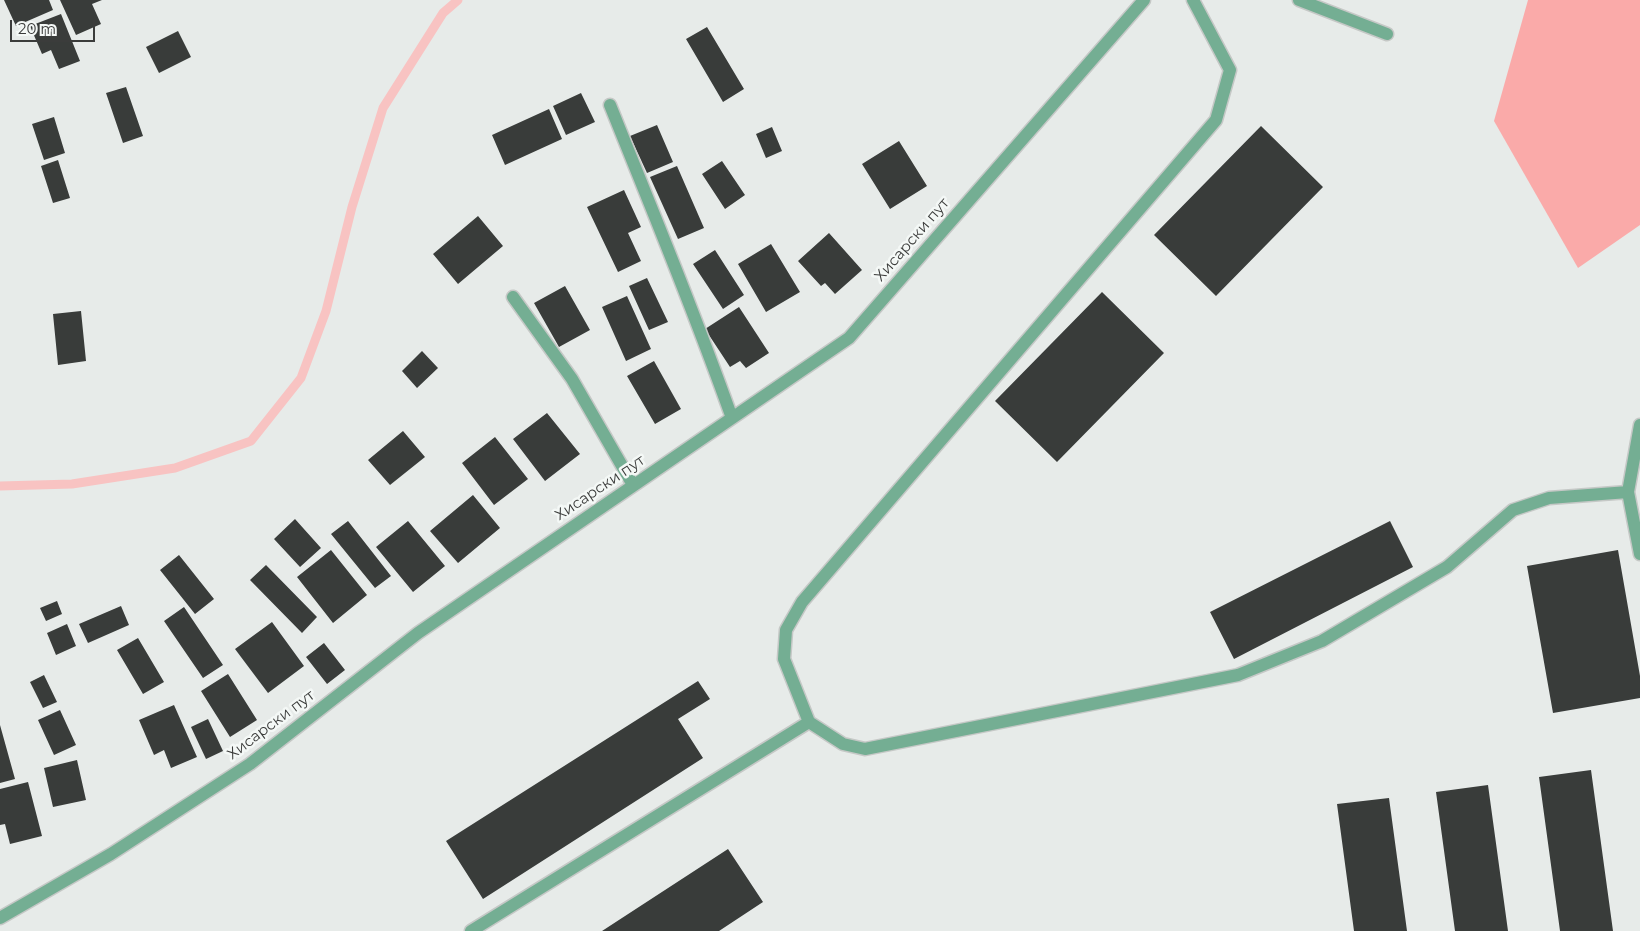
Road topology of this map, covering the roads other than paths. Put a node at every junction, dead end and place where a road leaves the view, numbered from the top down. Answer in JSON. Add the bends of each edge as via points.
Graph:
{"nodes":[{"id":1,"x":1144,"y":0,"type":"edge"},
{"id":2,"x":1193,"y":0,"type":"edge"},
{"id":3,"x":1299,"y":0,"type":"edge"},
{"id":4,"x":1387,"y":34,"type":"dead end"},
{"id":5,"x":610,"y":105,"type":"dead end"},
{"id":6,"x":513,"y":297,"type":"dead end"},
{"id":7,"x":732,"y":418,"type":"junction"},
{"id":8,"x":1640,"y":425,"type":"edge"},
{"id":9,"x":633,"y":485,"type":"junction"},
{"id":10,"x":1628,"y":492,"type":"junction"},
{"id":11,"x":1640,"y":554,"type":"edge"},
{"id":12,"x":809,"y":722,"type":"junction"},
{"id":13,"x":0,"y":918,"type":"edge"},
{"id":14,"x":471,"y":931,"type":"edge"}],
"edges":[{"from":1,"to":7,"type":"street","name":"Хисарски пут","via":[[849,338]]},
{"from":2,"to":12,"type":"street","via":[[1230,70],[1216,120],[802,602],[786,630],[784,659]]},
{"from":3,"to":4,"type":"street"},
{"from":5,"to":7,"type":"street"},
{"from":6,"to":9,"type":"street","via":[[572,378]]},
{"from":7,"to":9,"type":"street","name":"Хисарски пут"},
{"from":8,"to":10,"type":"street"},
{"from":9,"to":13,"type":"street","name":"Хисарски пут","via":[[418,633],[250,764],[110,854]]},
{"from":10,"to":11,"type":"street"},
{"from":10,"to":12,"type":"street","via":[[1549,498],[1513,510],[1439,572],[1322,641],[1238,675],[865,749],[843,744]]},
{"from":12,"to":14,"type":"street"}]}
